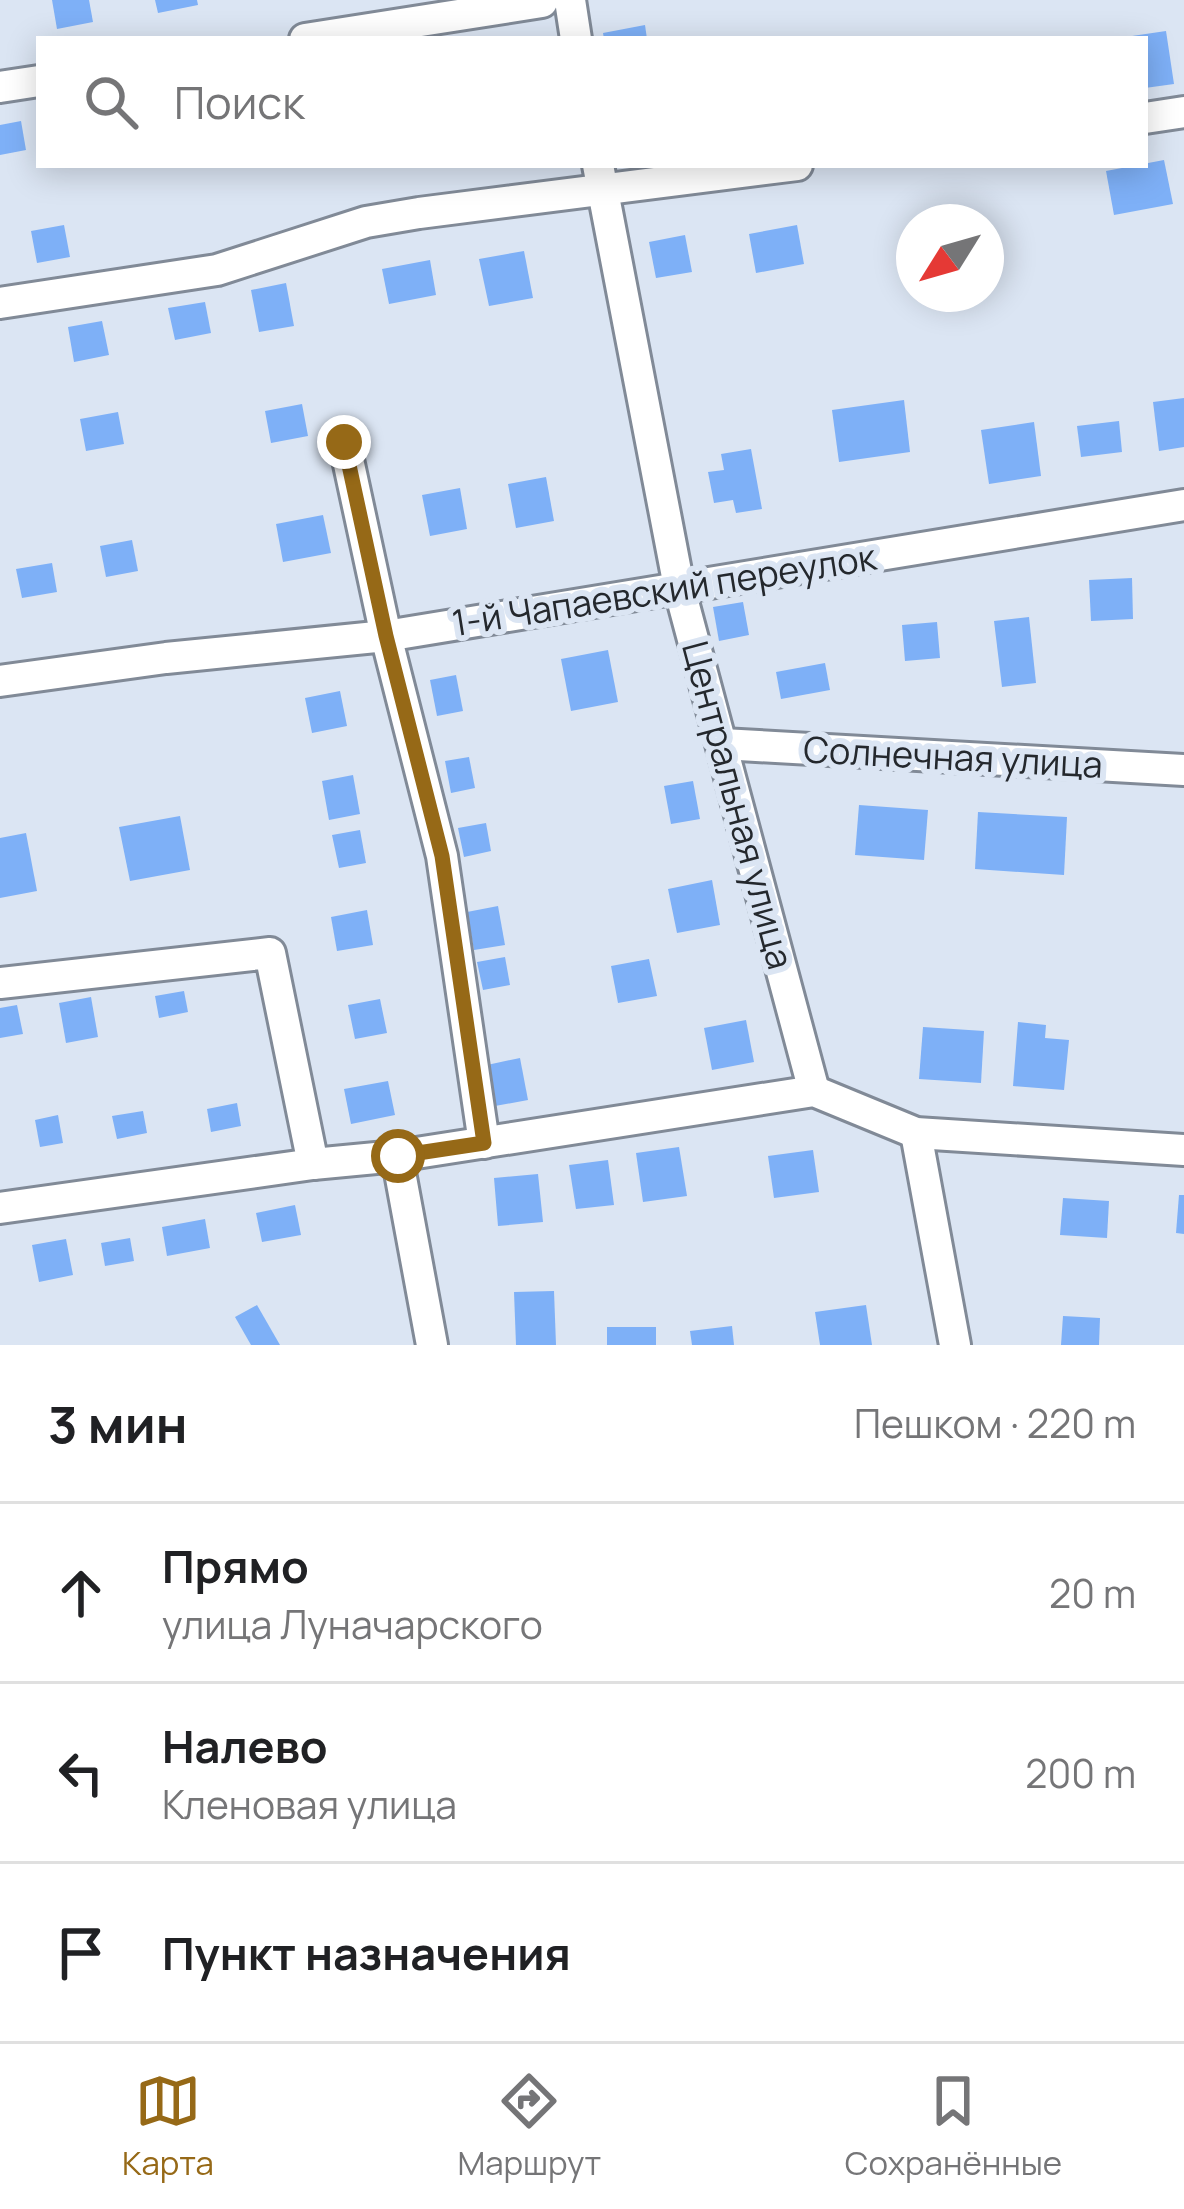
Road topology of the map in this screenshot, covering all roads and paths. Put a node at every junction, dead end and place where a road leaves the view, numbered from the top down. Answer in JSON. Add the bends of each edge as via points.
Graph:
{"nodes":[{"id":1,"x":556,"y":1,"type":"edge"},
{"id":2,"x":325,"y":36,"type":"edge"},
{"id":3,"x":574,"y":36,"type":"edge"},
{"id":4,"x":36,"y":81,"type":"edge"},
{"id":5,"x":0,"y":87,"type":"edge"},
{"id":6,"x":1184,"y":112,"type":"edge"},
{"id":7,"x":1148,"y":118,"type":"edge"},
{"id":8,"x":752,"y":168,"type":"edge"},
{"id":9,"x":600,"y":178,"type":"edge"},
{"id":10,"x":0,"y":303,"type":"edge"},
{"id":11,"x":344,"y":442,"type":"dead end"},
{"id":12,"x":1184,"y":505,"type":"edge"},
{"id":13,"x":679,"y":587,"type":"junction"},
{"id":14,"x":386,"y":636,"type":"junction"},
{"id":15,"x":0,"y":681,"type":"edge"},
{"id":16,"x":722,"y":744,"type":"junction"},
{"id":17,"x":1184,"y":770,"type":"edge"},
{"id":18,"x":0,"y":983,"type":"edge"},
{"id":19,"x":814,"y":1091,"type":"junction"},
{"id":20,"x":916,"y":1133,"type":"junction"},
{"id":21,"x":484,"y":1143,"type":"junction"},
{"id":22,"x":1184,"y":1150,"type":"edge"},
{"id":23,"x":398,"y":1156,"type":"junction"},
{"id":24,"x":313,"y":1164,"type":"junction"},
{"id":25,"x":0,"y":1208,"type":"edge"},
{"id":26,"x":432,"y":1345,"type":"edge"},
{"id":27,"x":955,"y":1345,"type":"edge"}],
"edges":[{"from":1,"to":2,"type":"street"},
{"from":1,"to":3,"type":"street"},
{"from":4,"to":5,"type":"street"},
{"from":6,"to":7,"type":"street"},
{"from":8,"to":9,"type":"street"},
{"from":9,"to":10,"type":"street","via":[[366,222],[217,270]]},
{"from":9,"to":13,"type":"street","name":"Центральная улица"},
{"from":11,"to":14,"type":"street"},
{"from":12,"to":13,"type":"street","name":"1-й Чапаевский переулок"},
{"from":13,"to":14,"type":"street","name":"1-й Чапаевский переулок"},
{"from":13,"to":16,"type":"street","name":"Центральная улица"},
{"from":14,"to":15,"type":"street","name":"1-й Чапаевский переулок"},
{"from":14,"to":21,"type":"street","via":[[442,856]]},
{"from":16,"to":17,"type":"street","name":"Солнечная улица"},
{"from":16,"to":19,"type":"street","name":"Центральная улица"},
{"from":18,"to":24,"type":"street","via":[[270,953]]},
{"from":19,"to":20,"type":"street"},
{"from":19,"to":21,"type":"street"},
{"from":20,"to":22,"type":"street"},
{"from":20,"to":27,"type":"street"},
{"from":21,"to":23,"type":"street"},
{"from":23,"to":24,"type":"street"},
{"from":23,"to":26,"type":"street"},
{"from":24,"to":25,"type":"street"}]}
